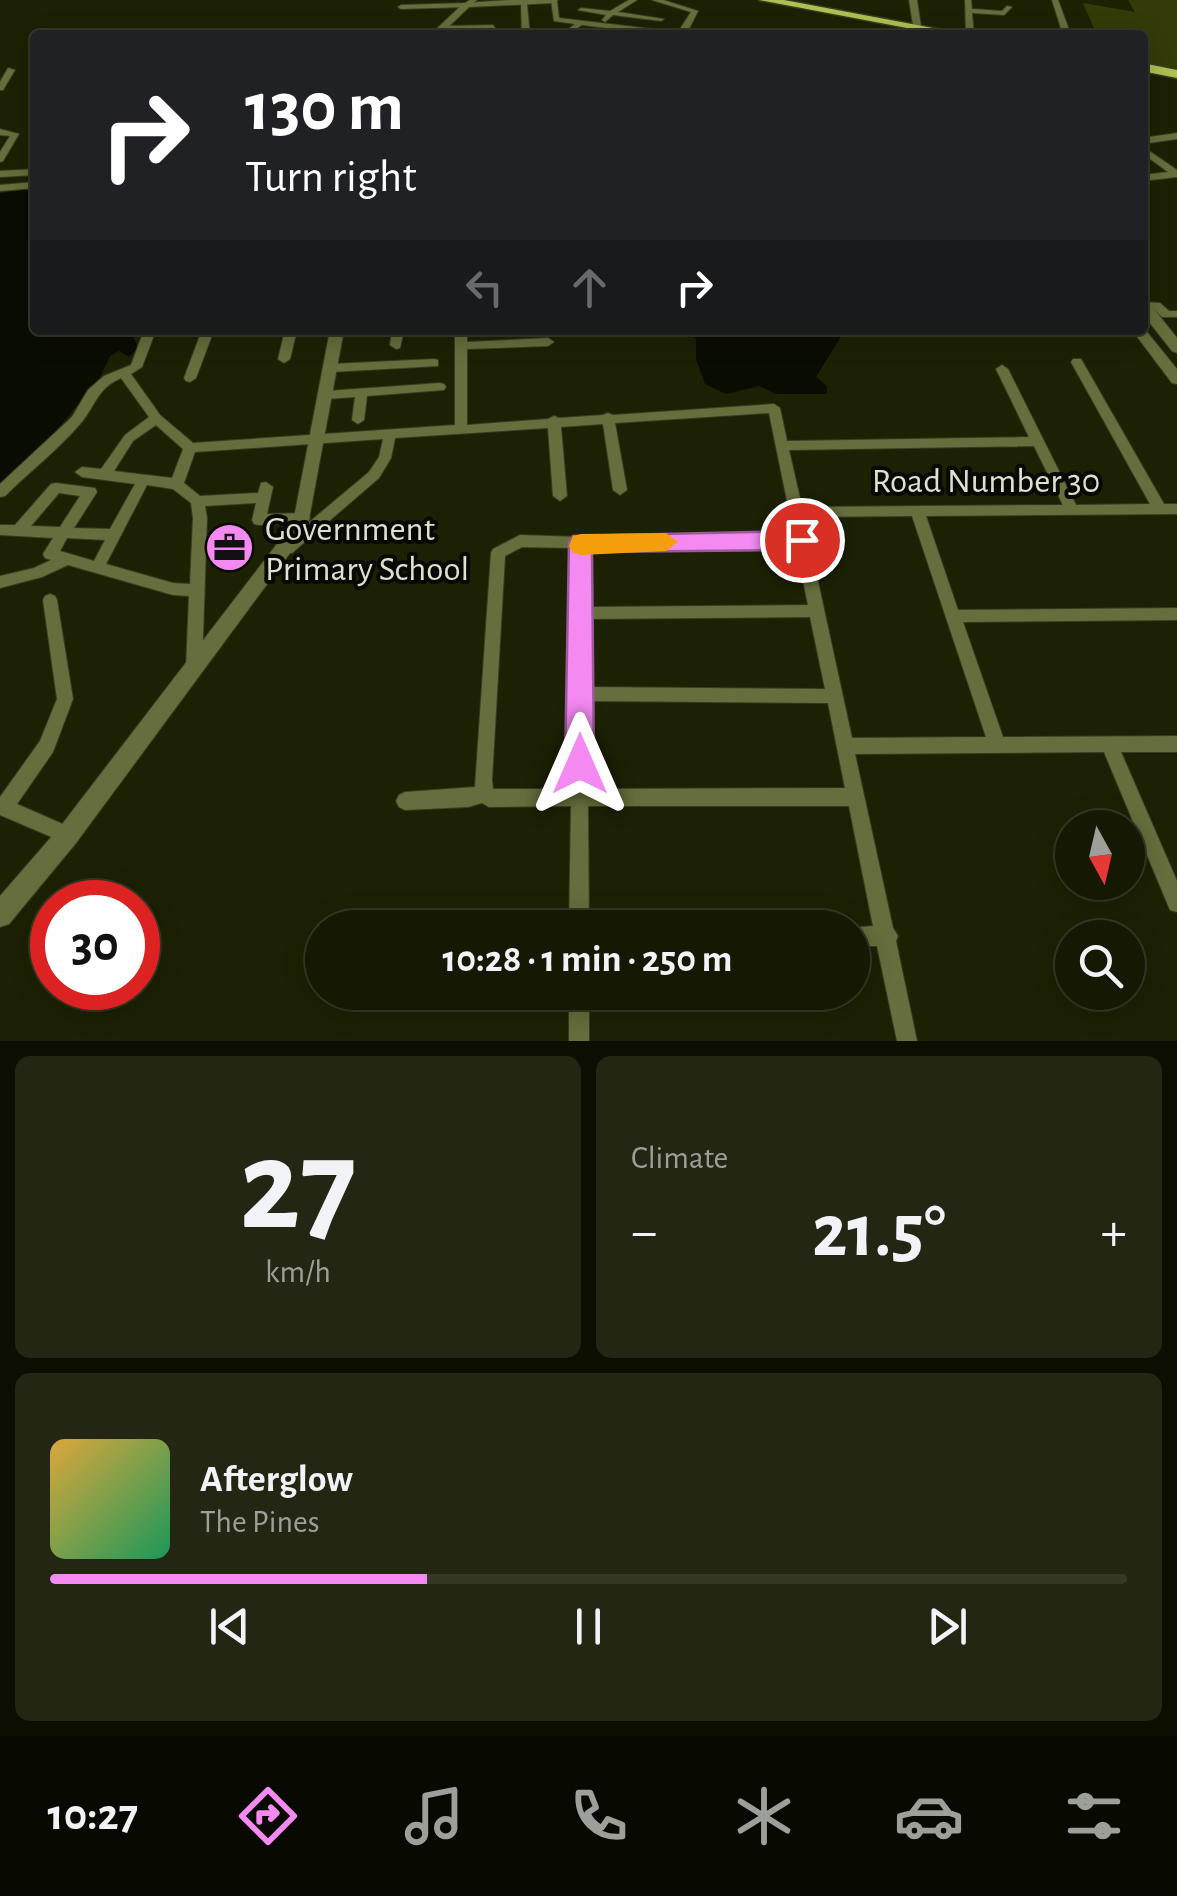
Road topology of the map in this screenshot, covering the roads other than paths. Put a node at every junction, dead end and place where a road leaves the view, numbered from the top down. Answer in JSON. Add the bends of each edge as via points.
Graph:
{"nodes":[{"id":1,"x":554,"y":0,"type":"edge"},
{"id":2,"x":580,"y":0,"type":"edge"},
{"id":3,"x":634,"y":0,"type":"edge"},
{"id":4,"x":656,"y":0,"type":"edge"},
{"id":5,"x":750,"y":0,"type":"edge"},
{"id":6,"x":765,"y":0,"type":"edge"},
{"id":7,"x":910,"y":0,"type":"edge"},
{"id":8,"x":968,"y":0,"type":"edge"},
{"id":9,"x":1056,"y":0,"type":"edge"},
{"id":10,"x":595,"y":1,"type":"edge"},
{"id":11,"x":673,"y":2,"type":"edge"},
{"id":12,"x":470,"y":3,"type":"edge"},
{"id":13,"x":524,"y":4,"type":"junction"},
{"id":14,"x":494,"y":5,"type":"junction"},
{"id":15,"x":401,"y":7,"type":"dead end"},
{"id":16,"x":1009,"y":7,"type":"dead end"},
{"id":17,"x":624,"y":8,"type":"junction"},
{"id":18,"x":971,"y":11,"type":"junction"},
{"id":19,"x":611,"y":13,"type":"junction"},
{"id":20,"x":663,"y":16,"type":"junction"},
{"id":21,"x":601,"y":28,"type":"junction"},
{"id":22,"x":916,"y":29,"type":"junction"},
{"id":23,"x":441,"y":30,"type":"edge"},
{"id":24,"x":492,"y":30,"type":"edge"},
{"id":25,"x":526,"y":30,"type":"edge"},
{"id":26,"x":573,"y":30,"type":"edge"},
{"id":27,"x":618,"y":30,"type":"edge"},
{"id":28,"x":654,"y":30,"type":"edge"},
{"id":29,"x":684,"y":30,"type":"edge"},
{"id":30,"x":920,"y":30,"type":"edge"},
{"id":31,"x":924,"y":30,"type":"edge"},
{"id":32,"x":968,"y":30,"type":"edge"},
{"id":33,"x":1065,"y":30,"type":"edge"},
{"id":34,"x":11,"y":70,"type":"dead end"},
{"id":35,"x":1148,"y":70,"type":"edge"},
{"id":36,"x":1177,"y":75,"type":"edge"},
{"id":37,"x":0,"y":88,"type":"edge"},
{"id":38,"x":0,"y":132,"type":"edge"},
{"id":39,"x":1177,"y":136,"type":"edge"},
{"id":40,"x":1148,"y":140,"type":"edge"},
{"id":41,"x":1148,"y":156,"type":"edge"},
{"id":42,"x":0,"y":159,"type":"edge"},
{"id":43,"x":30,"y":172,"type":"edge"},
{"id":44,"x":0,"y":174,"type":"edge"},
{"id":45,"x":1172,"y":174,"type":"edge"},
{"id":46,"x":30,"y":185,"type":"edge"},
{"id":47,"x":0,"y":188,"type":"edge"},
{"id":48,"x":1148,"y":304,"type":"edge"},
{"id":49,"x":1148,"y":310,"type":"edge"},
{"id":50,"x":1177,"y":314,"type":"edge"},
{"id":51,"x":148,"y":335,"type":"edge"},
{"id":52,"x":206,"y":335,"type":"edge"},
{"id":53,"x":290,"y":335,"type":"edge"},
{"id":54,"x":336,"y":335,"type":"edge"},
{"id":55,"x":397,"y":335,"type":"edge"},
{"id":56,"x":1143,"y":335,"type":"edge"},
{"id":57,"x":548,"y":342,"type":"dead end"},
{"id":58,"x":396,"y":345,"type":"dead end"},
{"id":59,"x":1177,"y":348,"type":"edge"},
{"id":60,"x":284,"y":359,"type":"dead end"},
{"id":61,"x":1076,"y":362,"type":"dead end"},
{"id":62,"x":434,"y":363,"type":"dead end"},
{"id":63,"x":331,"y":368,"type":"junction"},
{"id":64,"x":1002,"y":369,"type":"dead end"},
{"id":65,"x":122,"y":372,"type":"junction"},
{"id":66,"x":190,"y":378,"type":"dead end"},
{"id":67,"x":1177,"y":379,"type":"edge"},
{"id":68,"x":440,"y":387,"type":"dead end"},
{"id":69,"x":362,"y":392,"type":"junction"},
{"id":70,"x":327,"y":394,"type":"junction"},
{"id":71,"x":608,"y":417,"type":"junction"},
{"id":72,"x":156,"y":418,"type":"junction"},
{"id":73,"x":358,"y":420,"type":"dead end"},
{"id":74,"x":554,"y":420,"type":"junction"},
{"id":75,"x":461,"y":429,"type":"junction"},
{"id":76,"x":390,"y":434,"type":"junction"},
{"id":77,"x":320,"y":439,"type":"junction"},
{"id":78,"x":1038,"y":440,"type":"junction"},
{"id":79,"x":782,"y":446,"type":"junction"},
{"id":80,"x":190,"y":448,"type":"junction"},
{"id":81,"x":82,"y":472,"type":"dead end"},
{"id":82,"x":104,"y":476,"type":"junction"},
{"id":83,"x":142,"y":482,"type":"junction"},
{"id":84,"x":177,"y":484,"type":"junction"},
{"id":85,"x":620,"y":490,"type":"dead end"},
{"id":86,"x":0,"y":492,"type":"edge"},
{"id":87,"x":560,"y":496,"type":"dead end"},
{"id":88,"x":197,"y":501,"type":"junction"},
{"id":89,"x":1160,"y":509,"type":"junction"},
{"id":90,"x":1177,"y":509,"type":"edge"},
{"id":91,"x":1072,"y":510,"type":"junction"},
{"id":92,"x":916,"y":511,"type":"junction"},
{"id":93,"x":795,"y":512,"type":"junction"},
{"id":94,"x":303,"y":518,"type":"junction"},
{"id":95,"x":0,"y":530,"type":"edge"},
{"id":96,"x":17,"y":532,"type":"junction"},
{"id":97,"x":63,"y":534,"type":"junction"},
{"id":98,"x":114,"y":535,"type":"junction"},
{"id":99,"x":802,"y":540,"type":"junction"},
{"id":100,"x":581,"y":543,"type":"junction"},
{"id":101,"x":281,"y":553,"type":"junction"},
{"id":102,"x":66,"y":559,"type":"junction"},
{"id":103,"x":96,"y":568,"type":"junction"},
{"id":104,"x":0,"y":582,"type":"edge"},
{"id":105,"x":197,"y":590,"type":"junction"},
{"id":106,"x":50,"y":600,"type":"dead end"},
{"id":107,"x":816,"y":611,"type":"junction"},
{"id":108,"x":580,"y":613,"type":"junction"},
{"id":109,"x":1177,"y":614,"type":"edge"},
{"id":110,"x":953,"y":616,"type":"junction"},
{"id":111,"x":194,"y":667,"type":"junction"},
{"id":112,"x":580,"y":694,"type":"junction"},
{"id":113,"x":834,"y":696,"type":"junction"},
{"id":114,"x":1177,"y":744,"type":"edge"},
{"id":115,"x":997,"y":745,"type":"junction"},
{"id":116,"x":1109,"y":745,"type":"junction"},
{"id":117,"x":844,"y":746,"type":"junction"},
{"id":118,"x":484,"y":794,"type":"junction"},
{"id":119,"x":858,"y":797,"type":"junction"},
{"id":120,"x":579,"y":798,"type":"junction"},
{"id":121,"x":405,"y":800,"type":"dead end"},
{"id":122,"x":2,"y":807,"type":"edge"},
{"id":123,"x":68,"y":835,"type":"junction"},
{"id":124,"x":1177,"y":903,"type":"edge"},
{"id":125,"x":579,"y":910,"type":"edge"},
{"id":126,"x":0,"y":916,"type":"edge"},
{"id":127,"x":870,"y":936,"type":"edge"},
{"id":128,"x":888,"y":936,"type":"junction"},
{"id":129,"x":578,"y":1010,"type":"edge"},
{"id":130,"x":578,"y":1041,"type":"edge"},
{"id":131,"x":907,"y":1041,"type":"edge"}],
"edges":[{"from":1,"to":13,"type":"street"},
{"from":1,"to":26,"type":"street","via":[[556,20]]},
{"from":2,"to":10,"type":"street"},
{"from":3,"to":17,"type":"street"},
{"from":4,"to":11,"type":"street"},
{"from":5,"to":22,"type":"main road"},
{"from":6,"to":22,"type":"main road"},
{"from":7,"to":22,"type":"street"},
{"from":8,"to":18,"type":"street"},
{"from":9,"to":33,"type":"street"},
{"from":10,"to":19,"type":"street","via":[[581,10]]},
{"from":11,"to":20,"type":"street"},
{"from":11,"to":29,"type":"street","via":[[695,11]]},
{"from":12,"to":14,"type":"street"},
{"from":12,"to":15,"type":"street"},
{"from":12,"to":23,"type":"street"},
{"from":13,"to":14,"type":"street"},
{"from":13,"to":25,"type":"street"},
{"from":14,"to":24,"type":"street"},
{"from":16,"to":18,"type":"street","via":[[1004,13]]},
{"from":17,"to":19,"type":"street"},
{"from":17,"to":20,"type":"street"},
{"from":18,"to":32,"type":"street"},
{"from":19,"to":20,"type":"street"},
{"from":19,"to":21,"type":"street"},
{"from":20,"to":28,"type":"street"},
{"from":21,"to":26,"type":"street"},
{"from":21,"to":27,"type":"street"},
{"from":22,"to":30,"type":"main road"},
{"from":22,"to":31,"type":"main road"},
{"from":34,"to":37,"type":"street"},
{"from":35,"to":36,"type":"main road"},
{"from":38,"to":42,"type":"street","via":[[15,134]]},
{"from":39,"to":40,"type":"street"},
{"from":41,"to":45,"type":"street"},
{"from":43,"to":44,"type":"street"},
{"from":46,"to":47,"type":"street"},
{"from":48,"to":50,"type":"street"},
{"from":49,"to":59,"type":"street"},
{"from":51,"to":65,"type":"street","via":[[136,367]]},
{"from":52,"to":66,"type":"street"},
{"from":53,"to":60,"type":"street"},
{"from":54,"to":63,"type":"street"},
{"from":55,"to":58,"type":"street"},
{"from":56,"to":67,"type":"street"},
{"from":57,"to":75,"type":"street","via":[[461,340]]},
{"from":61,"to":89,"type":"street"},
{"from":62,"to":63,"type":"street"},
{"from":63,"to":70,"type":"street"},
{"from":64,"to":78,"type":"street"},
{"from":65,"to":72,"type":"street"},
{"from":65,"to":86,"type":"street","via":[[92,393],[77,420]]},
{"from":68,"to":69,"type":"street"},
{"from":69,"to":70,"type":"street"},
{"from":69,"to":73,"type":"street"},
{"from":70,"to":77,"type":"street"},
{"from":71,"to":74,"type":"street"},
{"from":71,"to":79,"type":"street","via":[[774,408]]},
{"from":71,"to":85,"type":"street"},
{"from":72,"to":80,"type":"street"},
{"from":72,"to":82,"type":"street","via":[[130,438]]},
{"from":74,"to":75,"type":"street"},
{"from":74,"to":87,"type":"street"},
{"from":75,"to":76,"type":"street"},
{"from":76,"to":77,"type":"street"},
{"from":76,"to":101,"type":"street","via":[[374,475]]},
{"from":77,"to":80,"type":"street"},
{"from":77,"to":94,"type":"street"},
{"from":78,"to":79,"type":"street"},
{"from":78,"to":91,"type":"street"},
{"from":79,"to":93,"type":"street"},
{"from":80,"to":84,"type":"street"},
{"from":81,"to":82,"type":"street"},
{"from":82,"to":83,"type":"street"},
{"from":83,"to":84,"type":"street"},
{"from":83,"to":98,"type":"street"},
{"from":84,"to":88,"type":"street"},
{"from":88,"to":94,"type":"street","via":[[264,493],[258,520]]},
{"from":88,"to":105,"type":"street"},
{"from":89,"to":90,"type":"street","name":"Road Number 30"},
{"from":89,"to":91,"type":"street","name":"Road Number 30"},
{"from":91,"to":92,"type":"street","name":"Road Number 30"},
{"from":92,"to":93,"type":"street","name":"Road Number 30"},
{"from":92,"to":110,"type":"street"},
{"from":93,"to":99,"type":"street"},
{"from":94,"to":101,"type":"street"},
{"from":95,"to":96,"type":"street"},
{"from":96,"to":97,"type":"street"},
{"from":96,"to":97,"type":"street","via":[[56,488],[90,492]]},
{"from":97,"to":98,"type":"street"},
{"from":97,"to":102,"type":"street","via":[[50,554]]},
{"from":98,"to":103,"type":"street"},
{"from":99,"to":100,"type":"street"},
{"from":99,"to":107,"type":"street"},
{"from":100,"to":108,"type":"street"},
{"from":100,"to":118,"type":"street","via":[[520,541],[498,553]]},
{"from":101,"to":111,"type":"street"},
{"from":102,"to":103,"type":"street"},
{"from":102,"to":104,"type":"street"},
{"from":103,"to":105,"type":"street"},
{"from":105,"to":111,"type":"street"},
{"from":106,"to":122,"type":"street","via":[[65,699],[47,746]]},
{"from":107,"to":108,"type":"street"},
{"from":107,"to":113,"type":"street"},
{"from":108,"to":112,"type":"street"},
{"from":109,"to":110,"type":"street"},
{"from":110,"to":115,"type":"street"},
{"from":111,"to":123,"type":"street"},
{"from":112,"to":113,"type":"street"},
{"from":112,"to":120,"type":"street"},
{"from":113,"to":117,"type":"street"},
{"from":114,"to":116,"type":"street"},
{"from":115,"to":116,"type":"street"},
{"from":115,"to":117,"type":"street"},
{"from":116,"to":124,"type":"street"},
{"from":117,"to":119,"type":"street"},
{"from":118,"to":120,"type":"street","via":[[496,800]]},
{"from":118,"to":121,"type":"street"},
{"from":119,"to":120,"type":"street"},
{"from":119,"to":128,"type":"street"},
{"from":120,"to":125,"type":"street"},
{"from":122,"to":123,"type":"street"},
{"from":123,"to":126,"type":"street"},
{"from":127,"to":128,"type":"street"},
{"from":128,"to":131,"type":"street"},
{"from":129,"to":130,"type":"street"}]}
